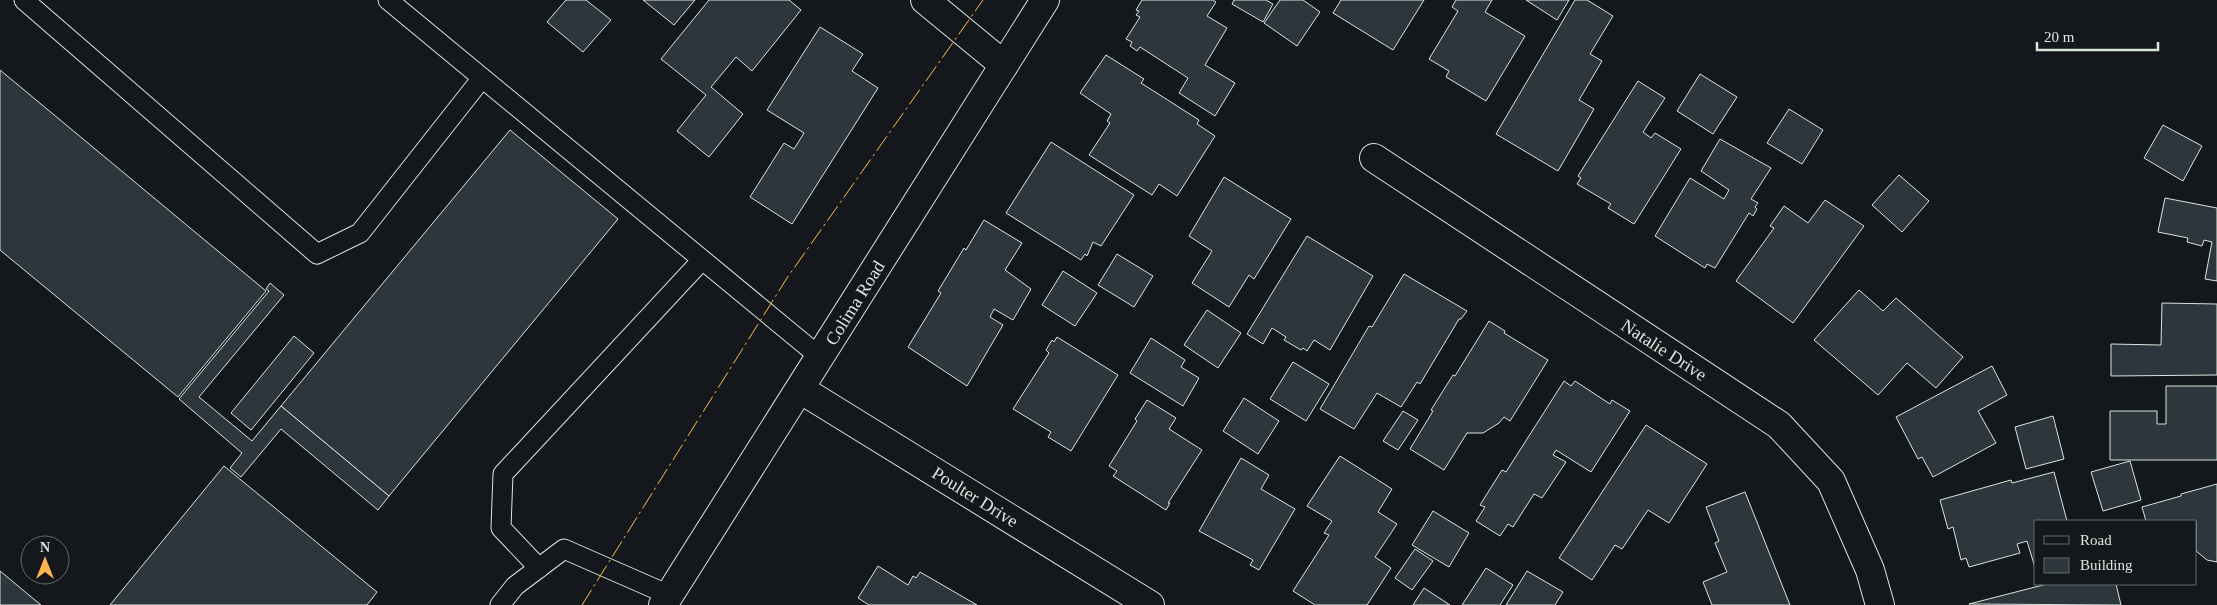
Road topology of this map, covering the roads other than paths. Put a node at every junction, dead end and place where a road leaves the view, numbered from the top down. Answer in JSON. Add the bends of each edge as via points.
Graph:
{"nodes":[{"id":1,"x":24,"y":0,"type":"edge"},
{"id":2,"x":388,"y":0,"type":"edge"},
{"id":3,"x":925,"y":0,"type":"edge"},
{"id":4,"x":1045,"y":0,"type":"edge"},
{"id":5,"x":1004,"y":65,"type":"junction"},
{"id":6,"x":482,"y":78,"type":"junction"},
{"id":7,"x":1374,"y":158,"type":"dead end"},
{"id":8,"x":702,"y":260,"type":"junction"},
{"id":9,"x":820,"y":357,"type":"junction"},
{"id":10,"x":800,"y":389,"type":"junction"},
{"id":11,"x":539,"y":568,"type":"junction"},
{"id":12,"x":666,"y":600,"type":"edge"},
{"id":13,"x":500,"y":605,"type":"edge"},
{"id":14,"x":1150,"y":605,"type":"edge"},
{"id":15,"x":1880,"y":605,"type":"edge"}],
"edges":[{"from":1,"to":6,"type":"lane","via":[[317,254],[360,233]]},
{"from":2,"to":6,"type":"lane"},
{"from":3,"to":5,"type":"street"},
{"from":4,"to":5,"type":"street","name":"Colima Road"},
{"from":5,"to":9,"type":"street","name":"Colima Road"},
{"from":6,"to":8,"type":"lane"},
{"from":7,"to":15,"type":"street","name":"Natalie Drive","via":[[1779,425],[1831,481],[1870,570]]},
{"from":8,"to":9,"type":"lane"},
{"from":8,"to":11,"type":"lane","via":[[504,474],[501,528]]},
{"from":9,"to":10,"type":"street","name":"Colima Road"},
{"from":10,"to":12,"type":"street","name":"Colima Road"},
{"from":10,"to":14,"type":"street","name":"Poulter Drive"},
{"from":11,"to":12,"type":"lane","via":[[564,550]]},
{"from":11,"to":13,"type":"lane","via":[[515,586]]}]}
